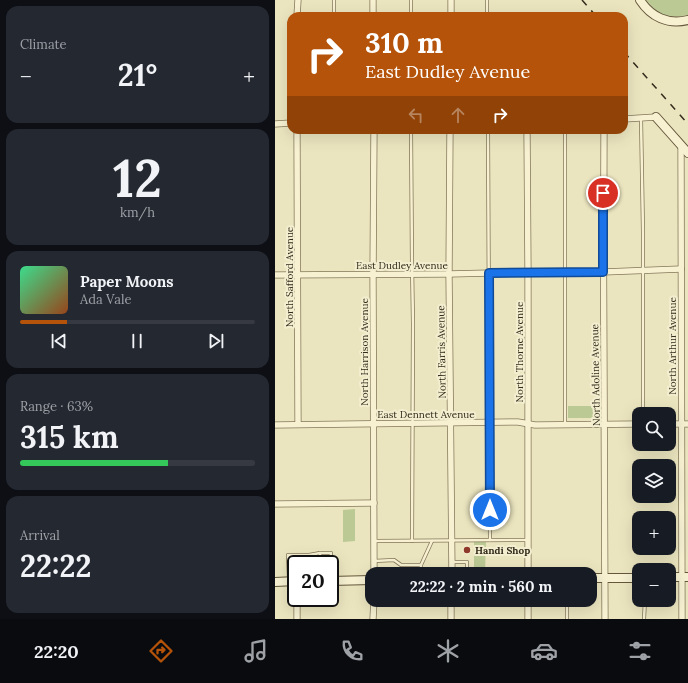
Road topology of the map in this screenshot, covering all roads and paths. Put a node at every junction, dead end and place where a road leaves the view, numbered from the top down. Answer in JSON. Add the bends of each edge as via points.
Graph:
{"nodes":[{"id":1,"x":298,"y":0,"type":"edge"},
{"id":2,"x":334,"y":0,"type":"edge"},
{"id":3,"x":373,"y":0,"type":"edge"},
{"id":4,"x":411,"y":0,"type":"edge"},
{"id":5,"x":451,"y":0,"type":"edge"},
{"id":6,"x":487,"y":0,"type":"edge"},
{"id":7,"x":640,"y":0,"type":"edge"},
{"id":8,"x":297,"y":12,"type":"edge"},
{"id":9,"x":334,"y":12,"type":"edge"},
{"id":10,"x":373,"y":12,"type":"edge"},
{"id":11,"x":411,"y":12,"type":"edge"},
{"id":12,"x":451,"y":12,"type":"edge"},
{"id":13,"x":487,"y":12,"type":"edge"},
{"id":14,"x":688,"y":20,"type":"edge"},
{"id":15,"x":656,"y":117,"type":"joint"},
{"id":16,"x":628,"y":119,"type":"edge"},
{"id":17,"x":641,"y":119,"type":"junction"},
{"id":18,"x":287,"y":123,"type":"edge"},
{"id":19,"x":275,"y":124,"type":"edge"},
{"id":20,"x":297,"y":134,"type":"edge"},
{"id":21,"x":374,"y":134,"type":"edge"},
{"id":22,"x":411,"y":134,"type":"edge"},
{"id":23,"x":450,"y":134,"type":"edge"},
{"id":24,"x":488,"y":134,"type":"edge"},
{"id":25,"x":527,"y":134,"type":"edge"},
{"id":26,"x":565,"y":134,"type":"edge"},
{"id":27,"x":604,"y":134,"type":"edge"},
{"id":28,"x":681,"y":144,"type":"junction"},
{"id":29,"x":688,"y":153,"type":"edge"},
{"id":30,"x":681,"y":269,"type":"junction"},
{"id":31,"x":643,"y":271,"type":"junction"},
{"id":32,"x":528,"y":272,"type":"junction"},
{"id":33,"x":565,"y":272,"type":"junction"},
{"id":34,"x":603,"y":272,"type":"junction"},
{"id":35,"x":489,"y":273,"type":"junction"},
{"id":36,"x":275,"y":274,"type":"edge"},
{"id":37,"x":298,"y":274,"type":"junction"},
{"id":38,"x":373,"y":274,"type":"junction"},
{"id":39,"x":412,"y":274,"type":"junction"},
{"id":40,"x":449,"y":274,"type":"junction"},
{"id":41,"x":643,"y":407,"type":"edge"},
{"id":42,"x":413,"y":423,"type":"junction"},
{"id":43,"x":451,"y":423,"type":"junction"},
{"id":44,"x":489,"y":423,"type":"junction"},
{"id":45,"x":298,"y":424,"type":"junction"},
{"id":46,"x":374,"y":424,"type":"junction"},
{"id":47,"x":528,"y":424,"type":"junction"},
{"id":48,"x":632,"y":424,"type":"edge"},
{"id":49,"x":676,"y":424,"type":"edge"},
{"id":50,"x":681,"y":424,"type":"junction"},
{"id":51,"x":688,"y":424,"type":"edge"},
{"id":52,"x":275,"y":425,"type":"edge"},
{"id":53,"x":565,"y":425,"type":"junction"},
{"id":54,"x":605,"y":425,"type":"junction"},
{"id":55,"x":374,"y":503,"type":"junction"},
{"id":56,"x":275,"y":504,"type":"edge"},
{"id":57,"x":490,"y":540,"type":"junction"},
{"id":58,"x":528,"y":540,"type":"junction"},
{"id":59,"x":374,"y":541,"type":"junction"},
{"id":60,"x":412,"y":541,"type":"junction"},
{"id":61,"x":432,"y":541,"type":"junction"},
{"id":62,"x":451,"y":541,"type":"junction"},
{"id":63,"x":320,"y":553,"type":"joint"},
{"id":64,"x":309,"y":555,"type":"edge"},
{"id":65,"x":331,"y":555,"type":"edge"},
{"id":66,"x":374,"y":561,"type":"junction"},
{"id":67,"x":451,"y":562,"type":"junction"},
{"id":68,"x":421,"y":565,"type":"joint"},
{"id":69,"x":374,"y":567,"type":"edge"},
{"id":70,"x":451,"y":567,"type":"edge"},
{"id":71,"x":467,"y":567,"type":"edge"},
{"id":72,"x":528,"y":567,"type":"edge"},
{"id":73,"x":685,"y":577,"type":"edge"},
{"id":74,"x":597,"y":578,"type":"edge"},
{"id":75,"x":605,"y":578,"type":"junction"},
{"id":76,"x":632,"y":578,"type":"edge"},
{"id":77,"x":365,"y":580,"type":"edge"},
{"id":78,"x":287,"y":581,"type":"edge"},
{"id":79,"x":339,"y":581,"type":"edge"},
{"id":80,"x":275,"y":582,"type":"edge"},
{"id":81,"x":297,"y":607,"type":"edge"},
{"id":82,"x":374,"y":607,"type":"edge"},
{"id":83,"x":451,"y":607,"type":"edge"},
{"id":84,"x":528,"y":607,"type":"edge"},
{"id":85,"x":567,"y":607,"type":"edge"},
{"id":86,"x":645,"y":607,"type":"edge"},
{"id":87,"x":297,"y":619,"type":"edge"},
{"id":88,"x":373,"y":619,"type":"edge"},
{"id":89,"x":451,"y":619,"type":"edge"},
{"id":90,"x":528,"y":619,"type":"edge"},
{"id":91,"x":567,"y":619,"type":"edge"},
{"id":92,"x":605,"y":619,"type":"edge"},
{"id":93,"x":645,"y":619,"type":"edge"},
{"id":94,"x":682,"y":619,"type":"edge"}],
"edges":[{"from":1,"to":8,"type":"street"},
{"from":2,"to":9,"type":"lane"},
{"from":3,"to":10,"type":"street"},
{"from":4,"to":11,"type":"lane"},
{"from":5,"to":12,"type":"street"},
{"from":6,"to":13,"type":"lane"},
{"from":7,"to":14,"type":"main road","via":[[650,12],[663,20]]},
{"from":15,"to":17,"type":"street"},
{"from":15,"to":28,"type":"main road"},
{"from":16,"to":17,"type":"street"},
{"from":17,"to":31,"type":"lane"},
{"from":18,"to":19,"type":"street"},
{"from":20,"to":37,"type":"street","name":"North Safford Avenue"},
{"from":21,"to":38,"type":"street","name":"North Harrison Avenue"},
{"from":22,"to":39,"type":"lane"},
{"from":23,"to":40,"type":"street","name":"North Farris Avenue"},
{"from":24,"to":35,"type":"lane"},
{"from":25,"to":32,"type":"street","name":"North Thorne Avenue"},
{"from":26,"to":33,"type":"lane"},
{"from":27,"to":34,"type":"street","name":"North Adoline Avenue"},
{"from":28,"to":29,"type":"main road"},
{"from":28,"to":30,"type":"street","name":"North Arthur Avenue"},
{"from":30,"to":31,"type":"street","name":"East Dudley Avenue"},
{"from":30,"to":50,"type":"street","name":"North Arthur Avenue"},
{"from":31,"to":34,"type":"street","name":"East Dudley Avenue"},
{"from":31,"to":41,"type":"lane"},
{"from":32,"to":33,"type":"street","name":"East Dudley Avenue"},
{"from":32,"to":35,"type":"street","name":"East Dudley Avenue"},
{"from":32,"to":47,"type":"street","name":"North Thorne Avenue"},
{"from":33,"to":34,"type":"street","name":"East Dudley Avenue"},
{"from":33,"to":53,"type":"lane"},
{"from":34,"to":54,"type":"street","name":"North Adoline Avenue"},
{"from":35,"to":40,"type":"street","name":"East Dudley Avenue"},
{"from":35,"to":44,"type":"lane"},
{"from":36,"to":37,"type":"street","name":"East Dudley Avenue"},
{"from":37,"to":38,"type":"street","name":"East Dudley Avenue"},
{"from":37,"to":45,"type":"street","name":"North Safford Avenue"},
{"from":38,"to":39,"type":"street","name":"East Dudley Avenue"},
{"from":38,"to":46,"type":"street","name":"North Harrison Avenue"},
{"from":39,"to":40,"type":"street","name":"East Dudley Avenue"},
{"from":39,"to":42,"type":"lane"},
{"from":40,"to":43,"type":"street","name":"North Farris Avenue"},
{"from":42,"to":43,"type":"street","name":"East Dennett Avenue"},
{"from":42,"to":46,"type":"street","name":"East Dennett Avenue"},
{"from":42,"to":60,"type":"lane"},
{"from":43,"to":44,"type":"street","name":"East Dennett Avenue"},
{"from":43,"to":62,"type":"street","name":"North Farris Avenue"},
{"from":44,"to":47,"type":"street","name":"East Dennett Avenue"},
{"from":44,"to":57,"type":"lane"},
{"from":45,"to":46,"type":"street","name":"East Dennett Avenue"},
{"from":45,"to":52,"type":"street","name":"East Dennett Avenue"},
{"from":46,"to":55,"type":"street","name":"North Harrison Avenue"},
{"from":47,"to":53,"type":"street","name":"East Dennett Avenue"},
{"from":47,"to":58,"type":"street","name":"North Thorne Avenue"},
{"from":48,"to":54,"type":"street","name":"East Dennett Avenue"},
{"from":49,"to":50,"type":"street"},
{"from":50,"to":51,"type":"street"},
{"from":50,"to":73,"type":"street","name":"North Arthur Avenue"},
{"from":53,"to":54,"type":"street","name":"East Dennett Avenue"},
{"from":54,"to":75,"type":"street","name":"North Adoline Avenue"},
{"from":55,"to":56,"type":"street"},
{"from":55,"to":59,"type":"street","name":"North Harrison Avenue"},
{"from":57,"to":58,"type":"lane"},
{"from":57,"to":62,"type":"lane"},
{"from":58,"to":72,"type":"street","name":"North Thorne Avenue"},
{"from":59,"to":60,"type":"lane"},
{"from":59,"to":66,"type":"street","name":"North Harrison Avenue"},
{"from":60,"to":61,"type":"lane"},
{"from":61,"to":62,"type":"lane"},
{"from":61,"to":68,"type":"lane"},
{"from":62,"to":67,"type":"street","name":"North Farris Avenue"},
{"from":63,"to":64,"type":"lane"},
{"from":63,"to":65,"type":"lane"},
{"from":66,"to":68,"type":"lane","via":[[394,560],[401,565]]},
{"from":66,"to":69,"type":"street","name":"North Harrison Avenue"},
{"from":67,"to":70,"type":"street","name":"North Farris Avenue"},
{"from":67,"to":71,"type":"lane","via":[[467,562]]},
{"from":73,"to":94,"type":"street","name":"North Arthur Avenue"},
{"from":74,"to":75,"type":"main road"},
{"from":75,"to":76,"type":"main road"},
{"from":75,"to":92,"type":"street","name":"North Adoline Avenue"},
{"from":77,"to":79,"type":"main road"},
{"from":78,"to":80,"type":"main road"},
{"from":81,"to":87,"type":"street"},
{"from":82,"to":88,"type":"street"},
{"from":83,"to":89,"type":"street"},
{"from":84,"to":90,"type":"street"},
{"from":85,"to":91,"type":"lane"},
{"from":86,"to":93,"type":"lane"}]}
